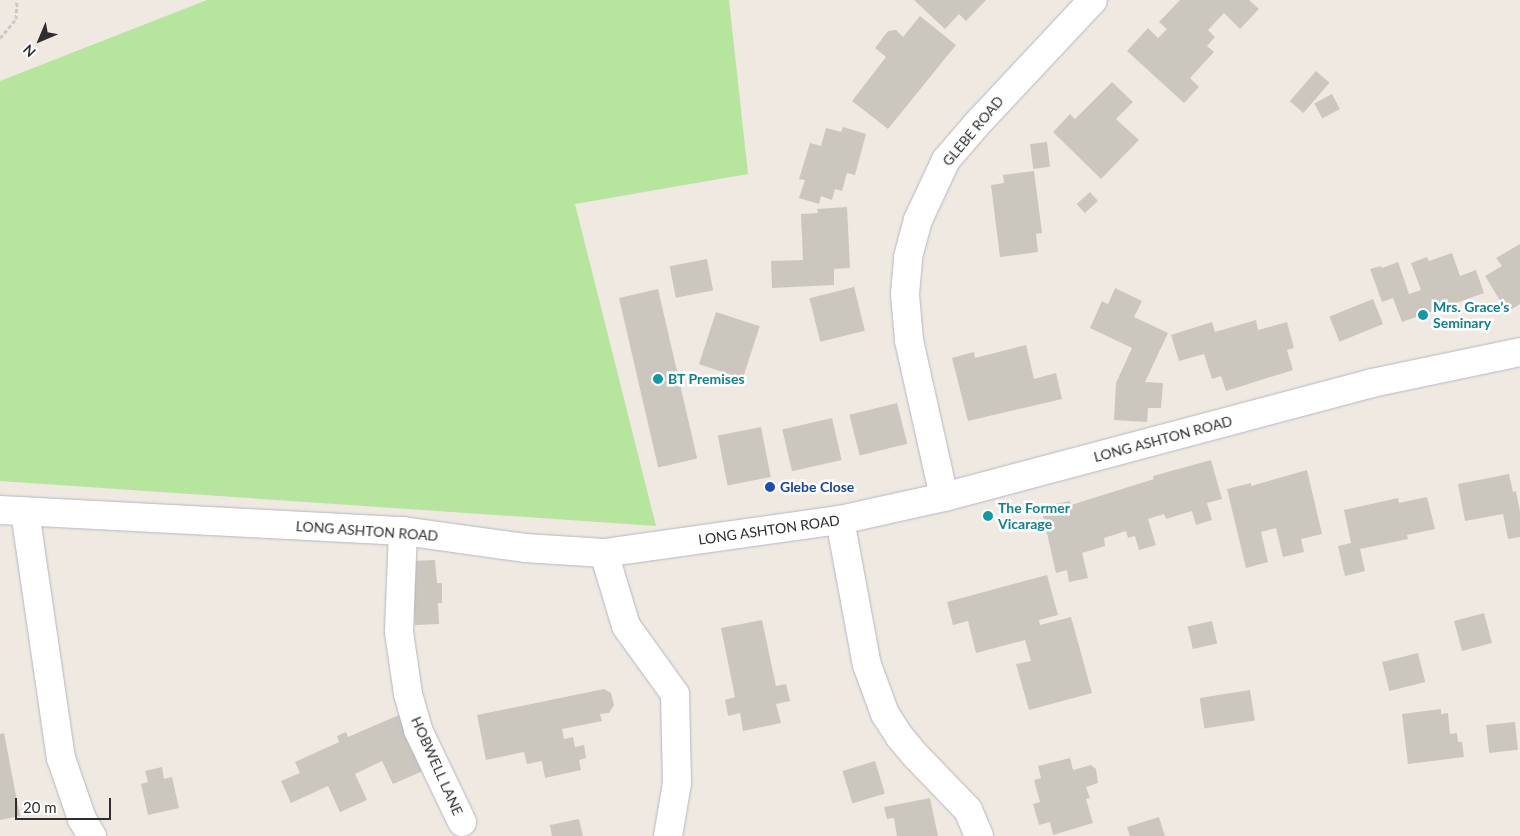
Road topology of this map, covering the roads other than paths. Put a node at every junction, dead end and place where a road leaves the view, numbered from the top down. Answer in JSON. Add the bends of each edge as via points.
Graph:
{"nodes":[{"id":1,"x":1093,"y":0,"type":"edge"},
{"id":2,"x":1520,"y":352,"type":"edge"},
{"id":3,"x":944,"y":497,"type":"junction"},
{"id":4,"x":12,"y":511,"type":"edge"},
{"id":5,"x":840,"y":520,"type":"junction"},
{"id":6,"x":404,"y":531,"type":"junction"},
{"id":7,"x":604,"y":553,"type":"junction"},
{"id":8,"x":462,"y":822,"type":"dead end"},
{"id":9,"x":92,"y":836,"type":"edge"},
{"id":10,"x":668,"y":836,"type":"edge"},
{"id":11,"x":979,"y":836,"type":"edge"}],
"edges":[{"from":1,"to":3,"type":"street","name":"GLEBE ROAD","via":[[946,160],[918,220],[908,257],[905,294],[908,340]]},
{"from":2,"to":3,"type":"street","name":"LONG ASHTON ROAD","via":[[1372,383]]},
{"from":3,"to":5,"type":"street","name":"LONG ASHTON ROAD"},
{"from":4,"to":6,"type":"street","name":"LONG ASHTON ROAD"},
{"from":4,"to":9,"type":"street","via":[[61,758],[82,819]]},
{"from":5,"to":7,"type":"street","name":"LONG ASHTON ROAD"},
{"from":5,"to":11,"type":"street","via":[[867,665],[885,714],[916,756],[968,810]]},
{"from":6,"to":7,"type":"street","name":"LONG ASHTON ROAD","via":[[525,548]]},
{"from":6,"to":8,"type":"street","name":"HOBWELL LANE","via":[[399,632],[408,694],[418,730]]},
{"from":7,"to":10,"type":"street","via":[[626,626],[675,694],[677,783]]}]}
